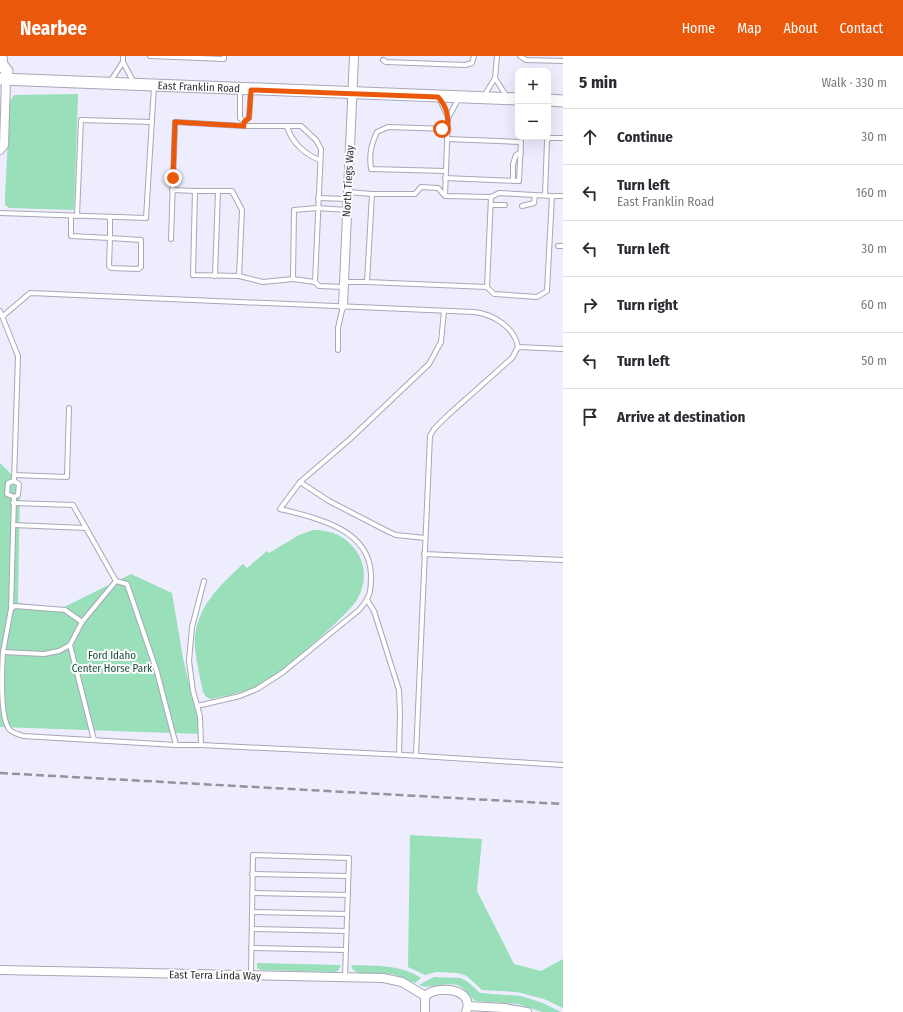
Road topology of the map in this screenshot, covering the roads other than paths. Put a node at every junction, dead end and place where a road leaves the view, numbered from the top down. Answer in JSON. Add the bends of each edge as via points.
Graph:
{"nodes":[{"id":1,"x":123,"y":56,"type":"edge"},
{"id":2,"x":150,"y":56,"type":"edge"},
{"id":3,"x":224,"y":56,"type":"edge"},
{"id":4,"x":354,"y":56,"type":"edge"},
{"id":5,"x":474,"y":56,"type":"edge"},
{"id":6,"x":497,"y":56,"type":"edge"},
{"id":7,"x":520,"y":56,"type":"edge"},
{"id":8,"x":383,"y":60,"type":"dead end"},
{"id":9,"x":563,"y":61,"type":"edge"},
{"id":10,"x":123,"y":62,"type":"junction"},
{"id":11,"x":1,"y":63,"type":"edge"},
{"id":12,"x":495,"y":78,"type":"junction"},
{"id":13,"x":3,"y":80,"type":"edge"},
{"id":14,"x":109,"y":84,"type":"junction"},
{"id":15,"x":136,"y":85,"type":"junction"},
{"id":16,"x":154,"y":86,"type":"junction"},
{"id":17,"x":245,"y":90,"type":"junction"},
{"id":18,"x":352,"y":94,"type":"junction"},
{"id":19,"x":438,"y":97,"type":"junction"},
{"id":20,"x":459,"y":97,"type":"junction"},
{"id":21,"x":483,"y":98,"type":"junction"},
{"id":22,"x":513,"y":99,"type":"edge"},
{"id":23,"x":551,"y":100,"type":"edge"},
{"id":24,"x":563,"y":101,"type":"edge"},
{"id":25,"x":448,"y":118,"type":"junction"},
{"id":26,"x":152,"y":122,"type":"junction"},
{"id":27,"x":244,"y":124,"type":"junction"},
{"id":28,"x":287,"y":127,"type":"junction"},
{"id":29,"x":447,"y":129,"type":"junction"},
{"id":30,"x":447,"y":138,"type":"junction"},
{"id":31,"x":563,"y":138,"type":"edge"},
{"id":32,"x":0,"y":150,"type":"edge"},
{"id":33,"x":521,"y":152,"type":"junction"},
{"id":34,"x":320,"y":160,"type":"junction"},
{"id":35,"x":446,"y":171,"type":"junction"},
{"id":36,"x":445,"y":178,"type":"junction"},
{"id":37,"x":513,"y":181,"type":"junction"},
{"id":38,"x":172,"y":190,"type":"junction"},
{"id":39,"x":195,"y":191,"type":"junction"},
{"id":40,"x":218,"y":191,"type":"junction"},
{"id":41,"x":372,"y":194,"type":"junction"},
{"id":42,"x":347,"y":195,"type":"junction"},
{"id":43,"x":535,"y":195,"type":"junction"},
{"id":44,"x":545,"y":195,"type":"junction"},
{"id":45,"x":444,"y":196,"type":"junction"},
{"id":46,"x":552,"y":196,"type":"junction"},
{"id":47,"x":563,"y":196,"type":"edge"},
{"id":48,"x":491,"y":197,"type":"junction"},
{"id":49,"x":318,"y":198,"type":"junction"},
{"id":50,"x":491,"y":205,"type":"junction"},
{"id":51,"x":505,"y":205,"type":"dead end"},
{"id":52,"x":522,"y":206,"type":"dead end"},
{"id":53,"x":317,"y":208,"type":"junction"},
{"id":54,"x":346,"y":210,"type":"junction"},
{"id":55,"x":0,"y":213,"type":"edge"},
{"id":56,"x":71,"y":216,"type":"junction"},
{"id":57,"x":77,"y":216,"type":"junction"},
{"id":58,"x":110,"y":217,"type":"junction"},
{"id":59,"x":110,"y":238,"type":"junction"},
{"id":60,"x":171,"y":239,"type":"dead end"},
{"id":61,"x":558,"y":246,"type":"dead end"},
{"id":62,"x":563,"y":246,"type":"edge"},
{"id":63,"x":215,"y":276,"type":"junction"},
{"id":64,"x":239,"y":276,"type":"junction"},
{"id":65,"x":293,"y":279,"type":"junction"},
{"id":66,"x":315,"y":282,"type":"junction"},
{"id":67,"x":367,"y":282,"type":"junction"},
{"id":68,"x":344,"y":284,"type":"junction"},
{"id":69,"x":487,"y":287,"type":"junction"},
{"id":70,"x":343,"y":306,"type":"junction"},
{"id":71,"x":0,"y":311,"type":"edge"},
{"id":72,"x":444,"y":311,"type":"junction"},
{"id":73,"x":3,"y":316,"type":"junction"},
{"id":74,"x":518,"y":347,"type":"junction"},
{"id":75,"x":563,"y":349,"type":"edge"},
{"id":76,"x":338,"y":350,"type":"dead end"},
{"id":77,"x":69,"y":408,"type":"dead end"},
{"id":78,"x":14,"y":476,"type":"junction"},
{"id":79,"x":14,"y":481,"type":"junction"},
{"id":80,"x":300,"y":482,"type":"junction"},
{"id":81,"x":14,"y":497,"type":"junction"},
{"id":82,"x":13,"y":503,"type":"junction"},
{"id":83,"x":13,"y":525,"type":"junction"},
{"id":84,"x":86,"y":528,"type":"junction"},
{"id":85,"x":425,"y":538,"type":"junction"},
{"id":86,"x":424,"y":554,"type":"junction"},
{"id":87,"x":563,"y":560,"type":"edge"},
{"id":88,"x":116,"y":581,"type":"junction"},
{"id":89,"x":204,"y":581,"type":"dead end"},
{"id":90,"x":367,"y":600,"type":"junction"},
{"id":91,"x":11,"y":609,"type":"junction"},
{"id":92,"x":82,"y":622,"type":"junction"},
{"id":93,"x":70,"y":645,"type":"junction"},
{"id":94,"x":3,"y":652,"type":"junction"},
{"id":95,"x":197,"y":706,"type":"junction"},
{"id":96,"x":94,"y":740,"type":"junction"},
{"id":97,"x":176,"y":745,"type":"junction"},
{"id":98,"x":201,"y":745,"type":"junction"},
{"id":99,"x":399,"y":755,"type":"junction"},
{"id":100,"x":416,"y":756,"type":"junction"},
{"id":101,"x":563,"y":765,"type":"edge"},
{"id":102,"x":252,"y":874,"type":"junction"},
{"id":103,"x":348,"y":876,"type":"junction"},
{"id":104,"x":252,"y":893,"type":"junction"},
{"id":105,"x":348,"y":895,"type":"junction"},
{"id":106,"x":252,"y":912,"type":"junction"},
{"id":107,"x":347,"y":914,"type":"junction"},
{"id":108,"x":252,"y":929,"type":"junction"},
{"id":109,"x":346,"y":931,"type":"junction"},
{"id":110,"x":251,"y":948,"type":"junction"},
{"id":111,"x":346,"y":950,"type":"junction"},
{"id":112,"x":0,"y":970,"type":"edge"},
{"id":113,"x":251,"y":975,"type":"junction"},
{"id":114,"x":345,"y":977,"type":"junction"},
{"id":115,"x":425,"y":996,"type":"junction"},
{"id":116,"x":467,"y":1009,"type":"edge"},
{"id":117,"x":425,"y":1012,"type":"edge"},
{"id":118,"x":527,"y":1012,"type":"edge"}],
"edges":[{"from":1,"to":10,"type":"lane"},
{"from":2,"to":3,"type":"lane","via":[[224,59]]},
{"from":4,"to":18,"type":"street","name":"North Tiegs Way"},
{"from":5,"to":8,"type":"lane","via":[[472,63],[465,65]]},
{"from":6,"to":12,"type":"lane"},
{"from":7,"to":9,"type":"lane","via":[[526,60]]},
{"from":10,"to":14,"type":"lane"},
{"from":10,"to":15,"type":"lane"},
{"from":11,"to":13,"type":"main road","via":[[7,72]]},
{"from":12,"to":21,"type":"lane"},
{"from":12,"to":22,"type":"lane"},
{"from":13,"to":14,"type":"main road","name":"East Franklin Road"},
{"from":13,"to":32,"type":"street","via":[[4,145]]},
{"from":14,"to":15,"type":"main road","name":"East Franklin Road"},
{"from":15,"to":16,"type":"main road","name":"East Franklin Road"},
{"from":16,"to":17,"type":"main road","name":"East Franklin Road"},
{"from":16,"to":26,"type":"lane"},
{"from":17,"to":18,"type":"main road","name":"East Franklin Road"},
{"from":17,"to":27,"type":"lane","via":[[240,118]]},
{"from":17,"to":27,"type":"lane","via":[[249,118]]},
{"from":18,"to":19,"type":"main road","name":"East Franklin Road"},
{"from":18,"to":42,"type":"street","name":"North Tiegs Way"},
{"from":19,"to":20,"type":"main road","name":"East Franklin Road"},
{"from":19,"to":25,"type":"lane"},
{"from":20,"to":21,"type":"main road","name":"East Franklin Road"},
{"from":20,"to":25,"type":"lane"},
{"from":21,"to":22,"type":"main road","name":"East Franklin Road"},
{"from":23,"to":24,"type":"main road"},
{"from":25,"to":29,"type":"lane"},
{"from":26,"to":57,"type":"lane","via":[[81,120]]},
{"from":26,"to":58,"type":"lane","via":[[146,218]]},
{"from":27,"to":28,"type":"lane"},
{"from":27,"to":38,"type":"lane","via":[[175,122]]},
{"from":28,"to":34,"type":"lane","via":[[290,136],[310,157]]},
{"from":28,"to":34,"type":"lane","via":[[301,126],[316,140],[321,149]]},
{"from":29,"to":30,"type":"lane"},
{"from":29,"to":35,"type":"lane","via":[[388,127],[377,132],[370,148],[371,169]]},
{"from":30,"to":33,"type":"lane","via":[[521,142]]},
{"from":30,"to":35,"type":"lane"},
{"from":31,"to":44,"type":"lane","via":[[549,138],[547,141]]},
{"from":33,"to":37,"type":"lane","via":[[516,155],[513,164]]},
{"from":33,"to":37,"type":"lane","via":[[519,181]]},
{"from":34,"to":49,"type":"lane"},
{"from":35,"to":36,"type":"lane"},
{"from":36,"to":37,"type":"lane"},
{"from":36,"to":45,"type":"lane"},
{"from":38,"to":39,"type":"lane"},
{"from":38,"to":60,"type":"lane"},
{"from":39,"to":40,"type":"lane"},
{"from":39,"to":63,"type":"lane","via":[[193,275]]},
{"from":40,"to":63,"type":"lane"},
{"from":40,"to":64,"type":"lane","via":[[232,191],[242,210]]},
{"from":41,"to":42,"type":"lane"},
{"from":41,"to":45,"type":"lane","via":[[415,194],[421,187],[438,188]]},
{"from":41,"to":67,"type":"lane"},
{"from":42,"to":49,"type":"lane"},
{"from":42,"to":54,"type":"street","name":"North Tiegs Way"},
{"from":43,"to":44,"type":"lane"},
{"from":43,"to":48,"type":"lane","via":[[499,193]]},
{"from":43,"to":52,"type":"lane","via":[[534,203]]},
{"from":44,"to":46,"type":"lane"},
{"from":45,"to":48,"type":"lane"},
{"from":46,"to":47,"type":"lane"},
{"from":46,"to":69,"type":"lane","via":[[547,291],[537,297],[501,295],[494,294]]},
{"from":48,"to":50,"type":"lane"},
{"from":49,"to":53,"type":"lane"},
{"from":50,"to":51,"type":"lane"},
{"from":50,"to":69,"type":"lane"},
{"from":53,"to":54,"type":"lane"},
{"from":53,"to":65,"type":"lane","via":[[294,210]]},
{"from":53,"to":66,"type":"lane"},
{"from":54,"to":68,"type":"street","name":"North Tiegs Way"},
{"from":55,"to":56,"type":"lane"},
{"from":56,"to":57,"type":"lane"},
{"from":56,"to":59,"type":"lane","via":[[72,236]]},
{"from":57,"to":58,"type":"lane"},
{"from":58,"to":59,"type":"lane"},
{"from":59,"to":59,"type":"lane","via":[[110,267],[128,270],[140,268],[141,240]]},
{"from":61,"to":62,"type":"lane"},
{"from":63,"to":64,"type":"lane"},
{"from":64,"to":65,"type":"lane","via":[[263,282]]},
{"from":65,"to":66,"type":"lane"},
{"from":66,"to":68,"type":"lane","via":[[319,286]]},
{"from":67,"to":68,"type":"lane"},
{"from":67,"to":69,"type":"lane"},
{"from":68,"to":70,"type":"street","name":"North Tiegs Way"},
{"from":70,"to":72,"type":"lane"},
{"from":70,"to":73,"type":"lane","via":[[30,293]]},
{"from":70,"to":76,"type":"lane","via":[[338,328]]},
{"from":71,"to":73,"type":"lane"},
{"from":72,"to":74,"type":"lane","via":[[485,313],[496,318],[517,341]]},
{"from":72,"to":80,"type":"lane","via":[[441,342],[429,364]]},
{"from":73,"to":78,"type":"lane","via":[[18,356]]},
{"from":74,"to":75,"type":"lane"},
{"from":74,"to":85,"type":"lane","via":[[512,358],[447,416],[430,436]]},
{"from":77,"to":78,"type":"lane","via":[[67,477]]},
{"from":78,"to":79,"type":"lane"},
{"from":79,"to":81,"type":"lane","via":[[19,484],[18,495]]},
{"from":79,"to":81,"type":"lane","via":[[8,483],[7,494]]},
{"from":80,"to":85,"type":"lane","via":[[329,501],[389,532]]},
{"from":80,"to":90,"type":"lane","via":[[280,509],[315,517],[358,541],[370,563],[371,592]]},
{"from":81,"to":82,"type":"lane"},
{"from":82,"to":83,"type":"lane"},
{"from":82,"to":84,"type":"lane","via":[[73,505]]},
{"from":83,"to":84,"type":"lane"},
{"from":83,"to":91,"type":"lane"},
{"from":84,"to":88,"type":"lane"},
{"from":85,"to":86,"type":"lane"},
{"from":86,"to":87,"type":"lane"},
{"from":86,"to":100,"type":"lane"},
{"from":88,"to":92,"type":"lane"},
{"from":88,"to":97,"type":"lane","via":[[127,584],[157,672]]},
{"from":89,"to":95,"type":"lane","via":[[192,627],[189,661]]},
{"from":90,"to":95,"type":"lane","via":[[359,610],[282,673],[257,689],[240,696]]},
{"from":90,"to":99,"type":"lane","via":[[374,611],[399,690]]},
{"from":91,"to":92,"type":"lane","via":[[15,606],[65,610]]},
{"from":91,"to":94,"type":"lane"},
{"from":92,"to":93,"type":"lane"},
{"from":93,"to":94,"type":"lane","via":[[59,651],[44,654]]},
{"from":93,"to":96,"type":"lane"},
{"from":94,"to":96,"type":"lane","via":[[1,705],[5,725],[10,731],[23,736]]},
{"from":95,"to":98,"type":"lane"},
{"from":96,"to":97,"type":"lane"},
{"from":97,"to":98,"type":"lane"},
{"from":98,"to":99,"type":"lane"},
{"from":99,"to":100,"type":"lane"},
{"from":100,"to":101,"type":"lane"},
{"from":102,"to":103,"type":"lane"},
{"from":102,"to":103,"type":"lane","via":[[253,855],[349,858]]},
{"from":102,"to":104,"type":"lane"},
{"from":103,"to":105,"type":"lane"},
{"from":104,"to":105,"type":"lane"},
{"from":104,"to":106,"type":"lane"},
{"from":105,"to":107,"type":"lane"},
{"from":106,"to":107,"type":"lane"},
{"from":106,"to":108,"type":"lane"},
{"from":107,"to":109,"type":"lane"},
{"from":108,"to":109,"type":"lane"},
{"from":108,"to":110,"type":"lane"},
{"from":109,"to":111,"type":"lane"},
{"from":110,"to":111,"type":"lane"},
{"from":110,"to":113,"type":"lane"},
{"from":111,"to":114,"type":"lane"},
{"from":112,"to":113,"type":"street","name":"East Terra Linda Way"},
{"from":113,"to":114,"type":"street","name":"East Terra Linda Way"},
{"from":114,"to":115,"type":"street","name":"East Terra Linda Way","via":[[383,978],[402,982]]},
{"from":115,"to":116,"type":"street","via":[[438,989],[455,990],[464,997]]},
{"from":115,"to":117,"type":"street"},
{"from":116,"to":118,"type":"street","via":[[504,1008]]}]}
